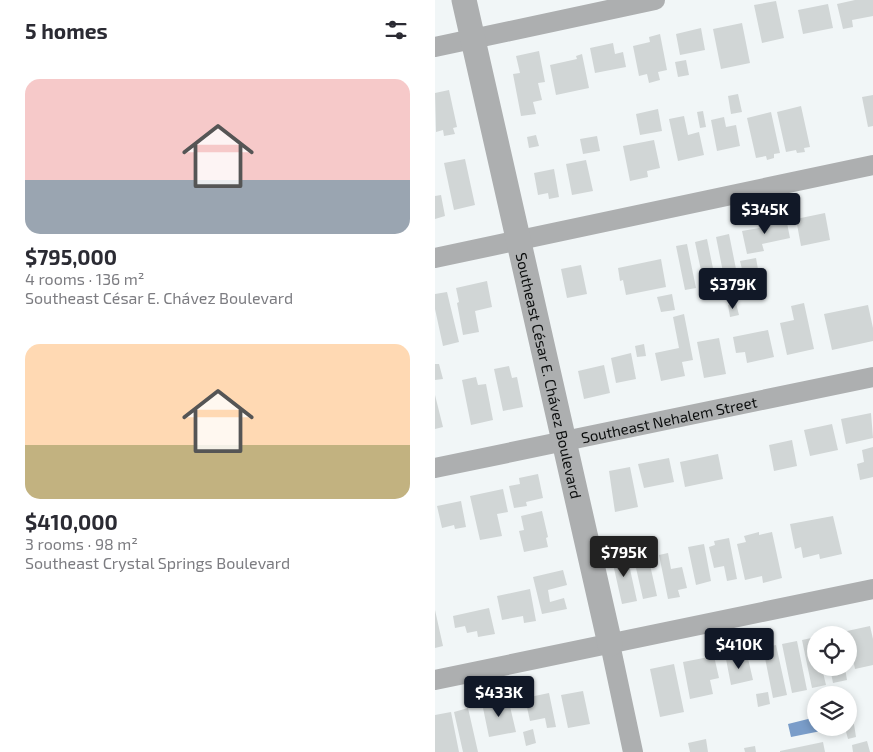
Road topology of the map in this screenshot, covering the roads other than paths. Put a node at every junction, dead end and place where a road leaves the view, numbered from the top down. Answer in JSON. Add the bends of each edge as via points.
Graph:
{"nodes":[{"id":1,"x":465,"y":0,"type":"edge"},
{"id":2,"x":655,"y":0,"type":"edge"},
{"id":3,"x":473,"y":39,"type":"junction"},
{"id":4,"x":435,"y":47,"type":"edge"},
{"id":5,"x":873,"y":165,"type":"edge"},
{"id":6,"x":519,"y":241,"type":"junction"},
{"id":7,"x":435,"y":258,"type":"edge"},
{"id":8,"x":873,"y":376,"type":"edge"},
{"id":9,"x":563,"y":442,"type":"junction"},
{"id":10,"x":435,"y":468,"type":"edge"},
{"id":11,"x":873,"y":589,"type":"edge"},
{"id":12,"x":610,"y":644,"type":"junction"},
{"id":13,"x":435,"y":680,"type":"edge"},
{"id":14,"x":633,"y":752,"type":"edge"}],
"edges":[{"from":1,"to":3,"type":"street","name":"Southeast César E. Chávez Boulevard"},
{"from":2,"to":3,"type":"street"},
{"from":3,"to":4,"type":"street"},
{"from":3,"to":6,"type":"street","name":"Southeast César E. Chávez Boulevard"},
{"from":5,"to":6,"type":"street"},
{"from":6,"to":7,"type":"street"},
{"from":6,"to":9,"type":"street","name":"Southeast César E. Chávez Boulevard"},
{"from":8,"to":9,"type":"street","name":"Southeast Nehalem Street"},
{"from":9,"to":10,"type":"street","name":"Southeast Nehalem Street"},
{"from":9,"to":12,"type":"street","name":"Southeast César E. Chávez Boulevard"},
{"from":11,"to":12,"type":"street"},
{"from":12,"to":13,"type":"street"},
{"from":12,"to":14,"type":"street","name":"Southeast César E. Chávez Boulevard"}]}
